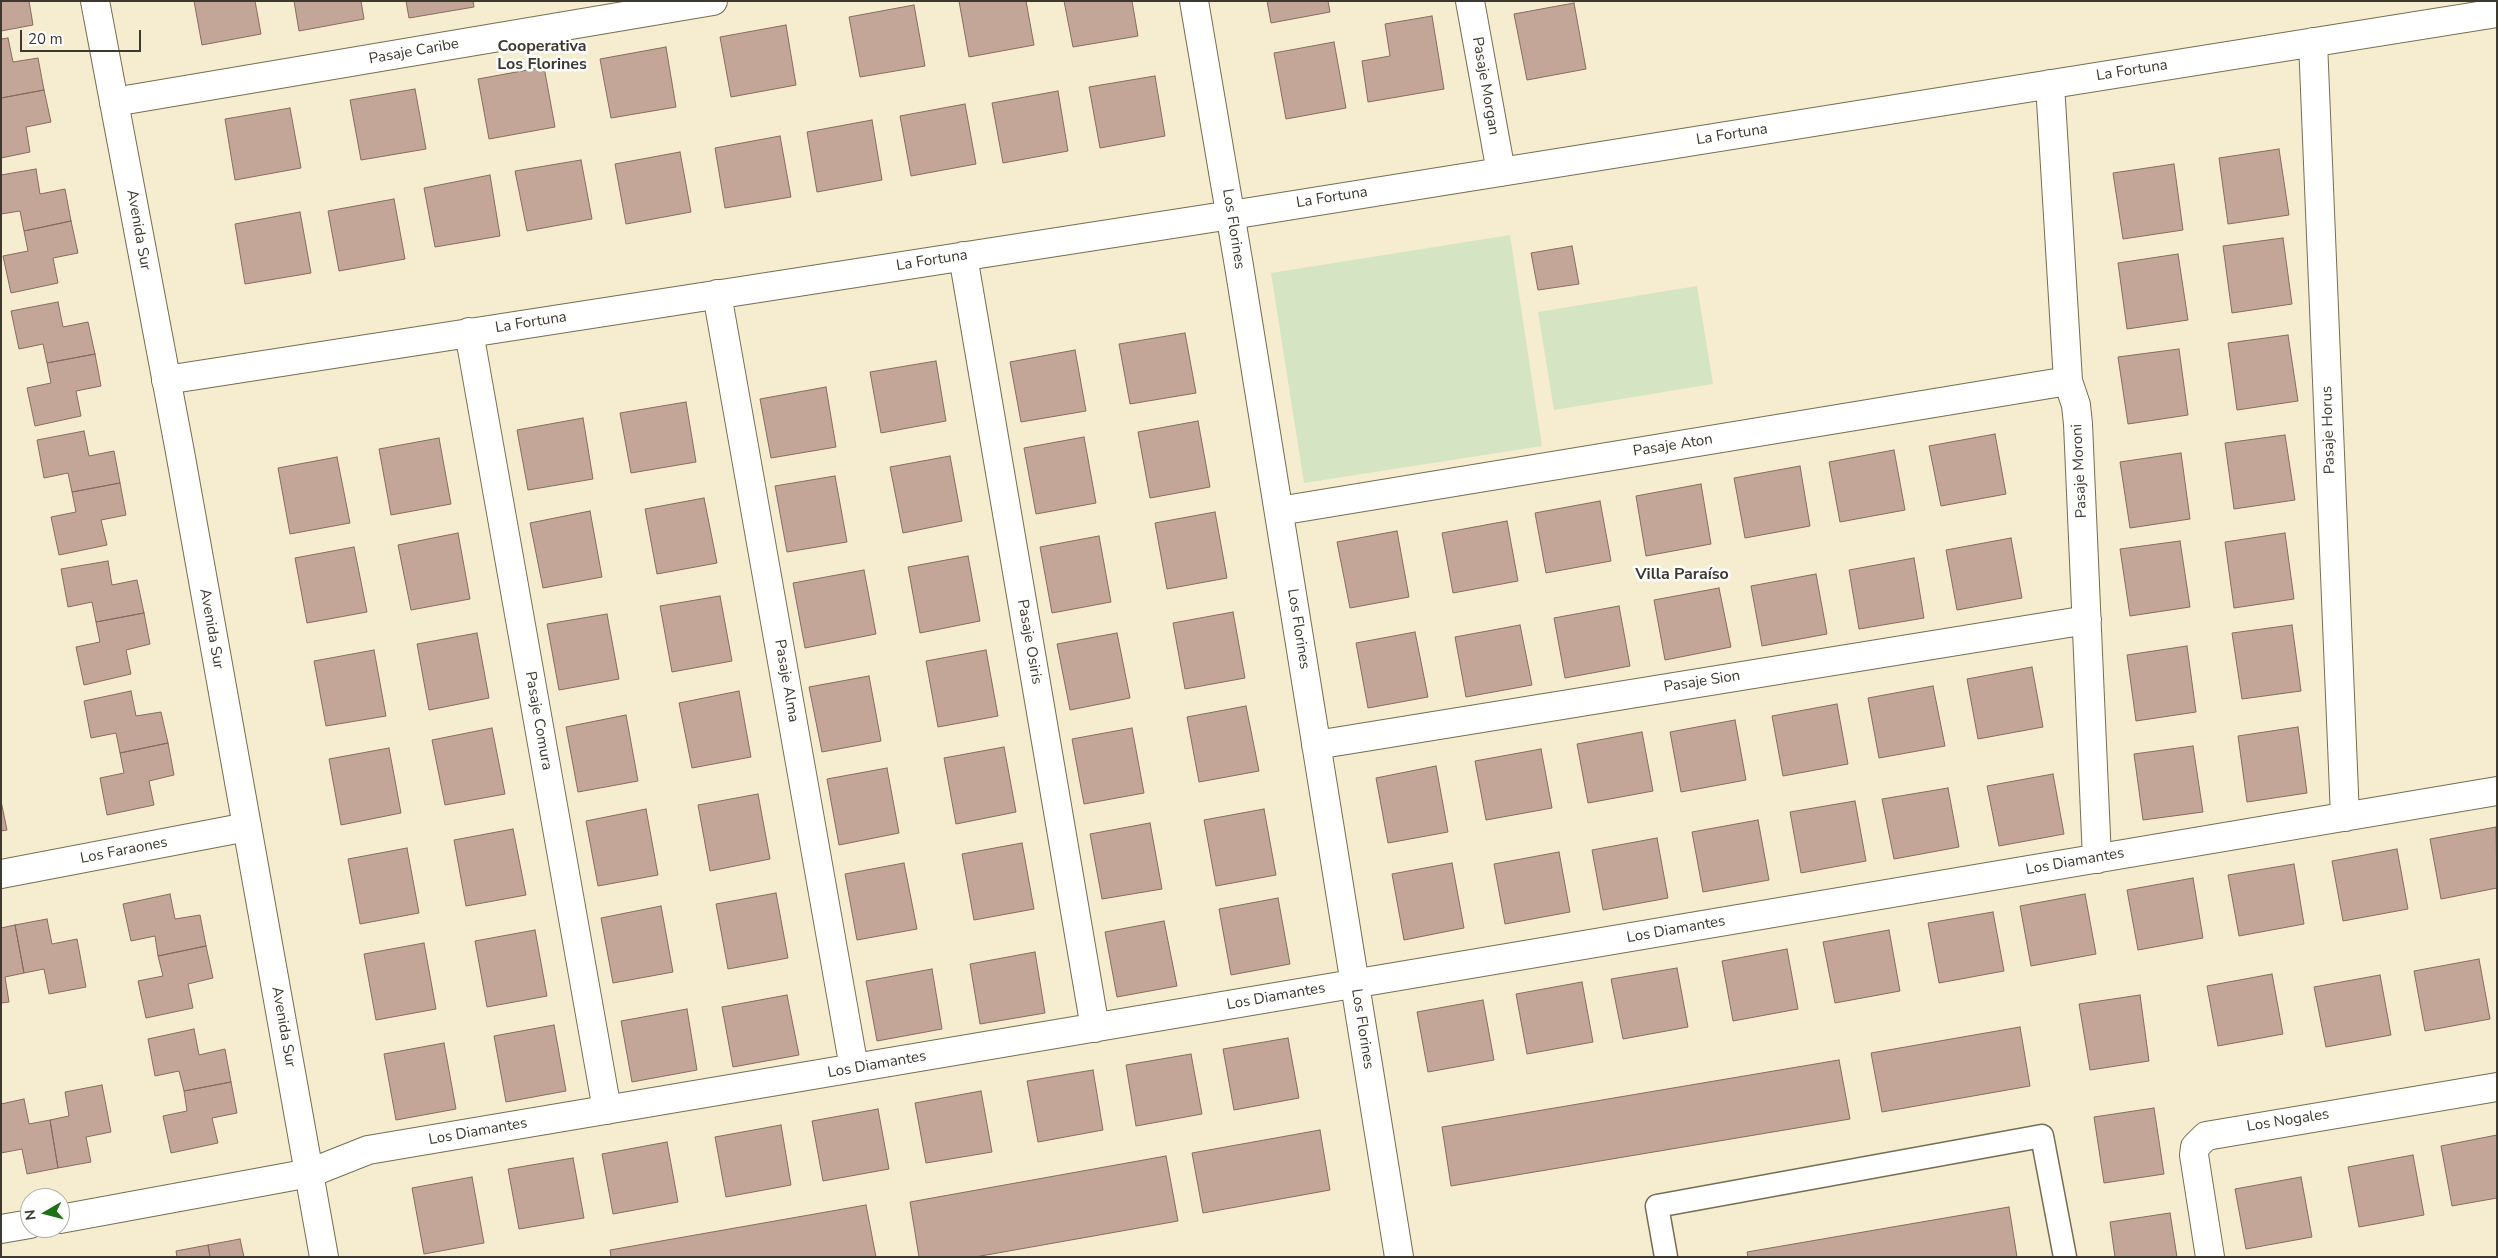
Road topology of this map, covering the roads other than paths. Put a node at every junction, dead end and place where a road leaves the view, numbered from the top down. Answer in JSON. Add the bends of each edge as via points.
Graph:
{"nodes":[{"id":1,"x":96,"y":1,"type":"edge"},
{"id":2,"x":713,"y":1,"type":"edge"},
{"id":3,"x":1194,"y":1,"type":"edge"},
{"id":4,"x":1470,"y":1,"type":"edge"},
{"id":5,"x":2497,"y":13,"type":"edge"},
{"id":6,"x":2313,"y":42,"type":"junction"},
{"id":7,"x":2050,"y":84,"type":"junction"},
{"id":8,"x":114,"y":102,"type":"junction"},
{"id":9,"x":1501,"y":172,"type":"junction"},
{"id":10,"x":1231,"y":215,"type":"junction"},
{"id":11,"x":963,"y":256,"type":"junction"},
{"id":12,"x":717,"y":294,"type":"junction"},
{"id":13,"x":469,"y":332,"type":"junction"},
{"id":14,"x":166,"y":380,"type":"junction"},
{"id":15,"x":2068,"y":381,"type":"junction"},
{"id":16,"x":1279,"y":512,"type":"junction"},
{"id":17,"x":2087,"y":620,"type":"junction"},
{"id":18,"x":1316,"y":745,"type":"junction"},
{"id":19,"x":2497,"y":792,"type":"edge"},
{"id":20,"x":2345,"y":817,"type":"junction"},
{"id":21,"x":247,"y":828,"type":"junction"},
{"id":22,"x":2097,"y":859,"type":"junction"},
{"id":23,"x":1,"y":874,"type":"edge"},
{"id":24,"x":1354,"y":984,"type":"junction"},
{"id":25,"x":1095,"y":1028,"type":"junction"},
{"id":26,"x":854,"y":1068,"type":"junction"},
{"id":27,"x":2497,"y":1087,"type":"edge"},
{"id":28,"x":607,"y":1110,"type":"junction"},
{"id":29,"x":310,"y":1173,"type":"junction"},
{"id":30,"x":70,"y":1216,"type":"edge"},
{"id":31,"x":20,"y":1226,"type":"edge"},
{"id":32,"x":1,"y":1229,"type":"edge"},
{"id":33,"x":324,"y":1257,"type":"edge"},
{"id":34,"x":1399,"y":1257,"type":"edge"},
{"id":35,"x":1666,"y":1257,"type":"edge"},
{"id":36,"x":2065,"y":1257,"type":"edge"},
{"id":37,"x":2210,"y":1257,"type":"edge"}],
"edges":[{"from":1,"to":8,"type":"street","name":"Avenida Sur"},
{"from":2,"to":8,"type":"street","name":"Pasaje Caribe"},
{"from":3,"to":10,"type":"street","name":"Los Florines"},
{"from":4,"to":9,"type":"street","name":"Pasaje Morgan"},
{"from":5,"to":6,"type":"street","name":"La Fortuna"},
{"from":6,"to":7,"type":"street","name":"La Fortuna"},
{"from":6,"to":20,"type":"street","name":"Pasaje Horus"},
{"from":7,"to":9,"type":"street","name":"La Fortuna"},
{"from":7,"to":15,"type":"street","name":"Pasaje Moroni"},
{"from":8,"to":14,"type":"street","name":"Avenida Sur"},
{"from":9,"to":10,"type":"street","name":"La Fortuna"},
{"from":10,"to":11,"type":"street","name":"La Fortuna"},
{"from":10,"to":16,"type":"street","name":"Los Florines"},
{"from":11,"to":12,"type":"street","name":"La Fortuna"},
{"from":11,"to":25,"type":"street","name":"Pasaje Osiris"},
{"from":12,"to":13,"type":"street","name":"La Fortuna"},
{"from":12,"to":26,"type":"street","name":"Pasaje Alma"},
{"from":13,"to":14,"type":"street","name":"La Fortuna"},
{"from":13,"to":28,"type":"street","name":"Pasaje Comura"},
{"from":14,"to":21,"type":"street","name":"Avenida Sur"},
{"from":15,"to":16,"type":"street","name":"Pasaje Aton"},
{"from":15,"to":17,"type":"street","name":"Pasaje Moroni","via":[[2078,424]]},
{"from":16,"to":18,"type":"street","name":"Los Florines"},
{"from":17,"to":18,"type":"street","name":"Pasaje Sion"},
{"from":17,"to":22,"type":"street","name":"Pasaje Moroni"},
{"from":18,"to":24,"type":"street","name":"Los Florines"},
{"from":19,"to":20,"type":"street","name":"Los Diamantes"},
{"from":20,"to":22,"type":"street","name":"Los Diamantes"},
{"from":21,"to":23,"type":"street","name":"Los Faraones"},
{"from":21,"to":29,"type":"street","name":"Avenida Sur"},
{"from":22,"to":24,"type":"street","name":"Los Diamantes"},
{"from":24,"to":25,"type":"street","name":"Los Diamantes"},
{"from":24,"to":34,"type":"street","name":"Los Florines"},
{"from":25,"to":26,"type":"street","name":"Los Diamantes"},
{"from":26,"to":28,"type":"street","name":"Los Diamantes"},
{"from":27,"to":37,"type":"street","name":"Los Nogales","via":[[2206,1136],[2195,1147],[2194,1155]]},
{"from":28,"to":29,"type":"street","name":"Los Diamantes","via":[[368,1150]]},
{"from":29,"to":30,"type":"street","name":"Los Diamantes"},
{"from":29,"to":33,"type":"street","name":"Avenida Sur"},
{"from":31,"to":32,"type":"street"},
{"from":35,"to":36,"type":"lane","via":[[1657,1206],[2042,1136]]}]}
